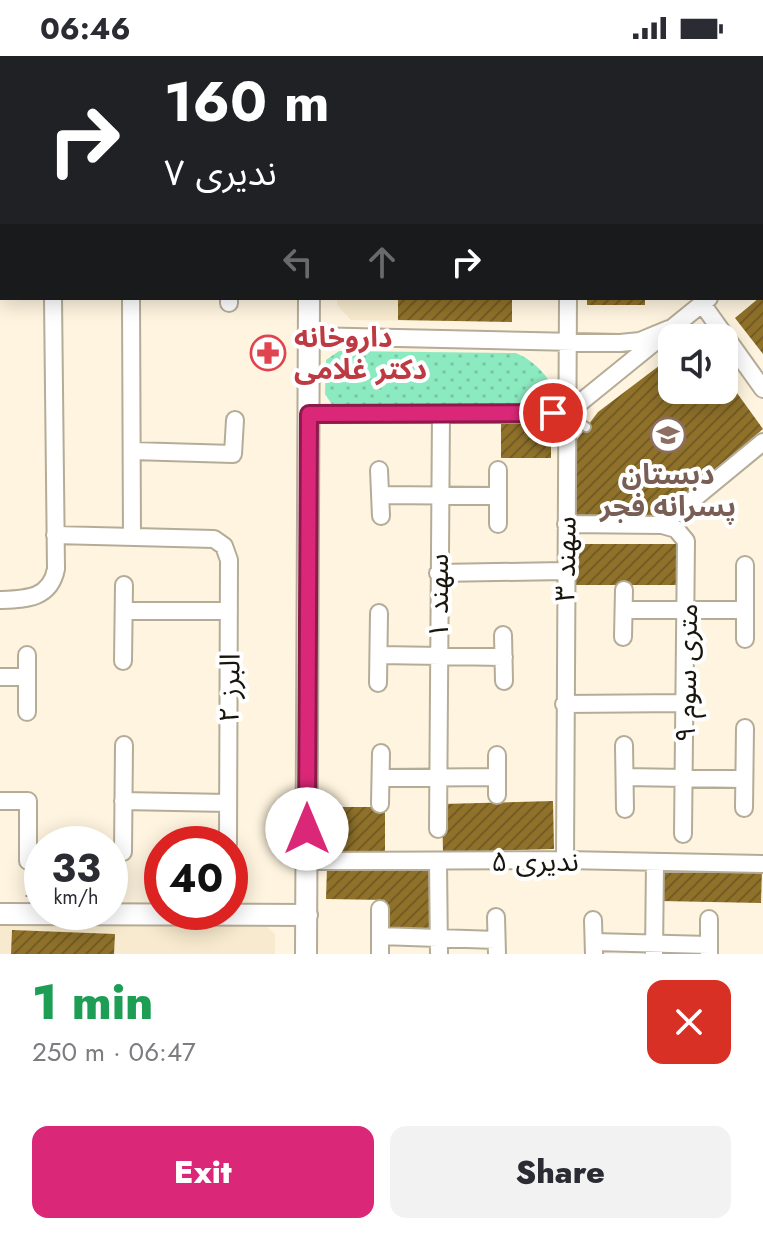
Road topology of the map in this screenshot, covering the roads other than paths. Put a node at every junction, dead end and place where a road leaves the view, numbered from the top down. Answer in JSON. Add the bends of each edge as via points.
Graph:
{"nodes":[{"id":1,"x":53,"y":300,"type":"edge"},
{"id":2,"x":131,"y":300,"type":"edge"},
{"id":3,"x":309,"y":300,"type":"edge"},
{"id":4,"x":568,"y":300,"type":"edge"},
{"id":5,"x":698,"y":303,"type":"edge"},
{"id":6,"x":675,"y":324,"type":"edge"},
{"id":7,"x":658,"y":334,"type":"edge"},
{"id":8,"x":308,"y":336,"type":"junction"},
{"id":9,"x":658,"y":338,"type":"edge"},
{"id":10,"x":567,"y":342,"type":"junction"},
{"id":11,"x":763,"y":389,"type":"edge"},
{"id":12,"x":309,"y":414,"type":"junction"},
{"id":13,"x":441,"y":414,"type":"junction"},
{"id":14,"x":566,"y":414,"type":"junction"},
{"id":15,"x":235,"y":420,"type":"dead end"},
{"id":16,"x":586,"y":427,"type":"dead end"},
{"id":17,"x":763,"y":442,"type":"edge"},
{"id":18,"x":132,"y":451,"type":"junction"},
{"id":19,"x":379,"y":470,"type":"dead end"},
{"id":20,"x":498,"y":470,"type":"dead end"},
{"id":21,"x":381,"y":495,"type":"junction"},
{"id":22,"x":439,"y":495,"type":"junction"},
{"id":23,"x":497,"y":496,"type":"junction"},
{"id":24,"x":381,"y":516,"type":"dead end"},
{"id":25,"x":498,"y":524,"type":"dead end"},
{"id":26,"x":566,"y":524,"type":"junction"},
{"id":27,"x":662,"y":525,"type":"junction"},
{"id":28,"x":55,"y":535,"type":"junction"},
{"id":29,"x":132,"y":537,"type":"junction"},
{"id":30,"x":745,"y":565,"type":"dead end"},
{"id":31,"x":564,"y":571,"type":"junction"},
{"id":32,"x":438,"y":573,"type":"junction"},
{"id":33,"x":124,"y":585,"type":"dead end"},
{"id":34,"x":624,"y":590,"type":"dead end"},
{"id":35,"x":0,"y":600,"type":"edge"},
{"id":36,"x":624,"y":610,"type":"junction"},
{"id":37,"x":687,"y":610,"type":"junction"},
{"id":38,"x":745,"y":610,"type":"junction"},
{"id":39,"x":125,"y":611,"type":"junction"},
{"id":40,"x":229,"y":611,"type":"junction"},
{"id":41,"x":379,"y":613,"type":"dead end"},
{"id":42,"x":503,"y":635,"type":"dead end"},
{"id":43,"x":623,"y":637,"type":"dead end"},
{"id":44,"x":745,"y":639,"type":"dead end"},
{"id":45,"x":27,"y":655,"type":"dead end"},
{"id":46,"x":379,"y":655,"type":"junction"},
{"id":47,"x":438,"y":655,"type":"junction"},
{"id":48,"x":504,"y":657,"type":"junction"},
{"id":49,"x":123,"y":661,"type":"dead end"},
{"id":50,"x":0,"y":677,"type":"edge"},
{"id":51,"x":27,"y":677,"type":"junction"},
{"id":52,"x":504,"y":681,"type":"dead end"},
{"id":53,"x":378,"y":683,"type":"dead end"},
{"id":54,"x":686,"y":703,"type":"junction"},
{"id":55,"x":564,"y":704,"type":"junction"},
{"id":56,"x":27,"y":712,"type":"dead end"},
{"id":57,"x":745,"y":728,"type":"dead end"},
{"id":58,"x":124,"y":745,"type":"dead end"},
{"id":59,"x":624,"y":745,"type":"dead end"},
{"id":60,"x":381,"y":753,"type":"dead end"},
{"id":61,"x":497,"y":755,"type":"dead end"},
{"id":62,"x":496,"y":777,"type":"junction"},
{"id":63,"x":625,"y":777,"type":"junction"},
{"id":64,"x":382,"y":778,"type":"junction"},
{"id":65,"x":439,"y":778,"type":"junction"},
{"id":66,"x":684,"y":779,"type":"junction"},
{"id":67,"x":744,"y":779,"type":"junction"},
{"id":68,"x":497,"y":795,"type":"dead end"},
{"id":69,"x":0,"y":801,"type":"edge"},
{"id":70,"x":123,"y":801,"type":"junction"},
{"id":71,"x":227,"y":803,"type":"junction"},
{"id":72,"x":380,"y":804,"type":"dead end"},
{"id":73,"x":744,"y":808,"type":"dead end"},
{"id":74,"x":625,"y":809,"type":"dead end"},
{"id":75,"x":28,"y":826,"type":"edge"},
{"id":76,"x":123,"y":826,"type":"edge"},
{"id":77,"x":228,"y":826,"type":"edge"},
{"id":78,"x":438,"y":829,"type":"dead end"},
{"id":79,"x":683,"y":834,"type":"dead end"},
{"id":80,"x":565,"y":860,"type":"junction"},
{"id":81,"x":307,"y":861,"type":"junction"},
{"id":82,"x":438,"y":861,"type":"junction"},
{"id":83,"x":655,"y":862,"type":"junction"},
{"id":84,"x":763,"y":864,"type":"edge"},
{"id":85,"x":380,"y":909,"type":"dead end"},
{"id":86,"x":0,"y":914,"type":"edge"},
{"id":87,"x":307,"y":915,"type":"junction"},
{"id":88,"x":496,"y":917,"type":"dead end"},
{"id":89,"x":709,"y":919,"type":"dead end"},
{"id":90,"x":593,"y":920,"type":"dead end"},
{"id":91,"x":380,"y":936,"type":"junction"},
{"id":92,"x":439,"y":946,"type":"edge"},
{"id":93,"x":497,"y":947,"type":"edge"},
{"id":94,"x":594,"y":948,"type":"edge"},
{"id":95,"x":654,"y":948,"type":"edge"},
{"id":96,"x":709,"y":949,"type":"edge"},
{"id":97,"x":306,"y":954,"type":"edge"},
{"id":98,"x":380,"y":954,"type":"edge"}],
"edges":[{"from":1,"to":28,"type":"street"},
{"from":2,"to":18,"type":"street"},
{"from":3,"to":8,"type":"street"},
{"from":4,"to":10,"type":"street","name":"سهند ۳"},
{"from":5,"to":6,"type":"street"},
{"from":5,"to":11,"type":"street"},
{"from":7,"to":10,"type":"street","via":[[640,341]]},
{"from":8,"to":10,"type":"street"},
{"from":8,"to":12,"type":"street"},
{"from":9,"to":14,"type":"street"},
{"from":10,"to":14,"type":"street","name":"سهند ۳"},
{"from":12,"to":13,"type":"street"},
{"from":12,"to":81,"type":"street"},
{"from":13,"to":14,"type":"street"},
{"from":13,"to":22,"type":"street","name":"سهند ۱"},
{"from":14,"to":16,"type":"lane"},
{"from":14,"to":26,"type":"street","name":"سهند ۳"},
{"from":15,"to":18,"type":"street","via":[[233,454]]},
{"from":17,"to":27,"type":"street"},
{"from":18,"to":29,"type":"street"},
{"from":19,"to":21,"type":"street"},
{"from":20,"to":23,"type":"street"},
{"from":21,"to":22,"type":"street"},
{"from":21,"to":24,"type":"street"},
{"from":22,"to":23,"type":"street"},
{"from":22,"to":32,"type":"street","name":"سهند ۱"},
{"from":23,"to":25,"type":"street"},
{"from":26,"to":27,"type":"street"},
{"from":26,"to":31,"type":"street","name":"سهند ۳"},
{"from":27,"to":37,"type":"street","name":"۹ متری سوم","via":[[676,529],[686,541]]},
{"from":28,"to":29,"type":"street"},
{"from":28,"to":35,"type":"street","via":[[56,569],[48,587],[31,599]]},
{"from":29,"to":40,"type":"street","name":"البرز ۲","via":[[214,539],[224,546]]},
{"from":30,"to":38,"type":"street"},
{"from":31,"to":32,"type":"street"},
{"from":31,"to":55,"type":"street","name":"سهند ۳"},
{"from":32,"to":47,"type":"street","name":"سهند ۱"},
{"from":33,"to":39,"type":"street"},
{"from":34,"to":36,"type":"street"},
{"from":36,"to":37,"type":"street"},
{"from":36,"to":43,"type":"street"},
{"from":37,"to":38,"type":"street"},
{"from":37,"to":54,"type":"street","name":"۹ متری سوم"},
{"from":38,"to":44,"type":"street"},
{"from":39,"to":40,"type":"street"},
{"from":39,"to":49,"type":"street"},
{"from":40,"to":71,"type":"street","name":"البرز ۲"},
{"from":41,"to":46,"type":"street"},
{"from":42,"to":48,"type":"street"},
{"from":45,"to":51,"type":"street"},
{"from":46,"to":47,"type":"street"},
{"from":46,"to":53,"type":"street"},
{"from":47,"to":48,"type":"street"},
{"from":47,"to":65,"type":"street","name":"سهند ۱"},
{"from":48,"to":52,"type":"street"},
{"from":50,"to":51,"type":"street"},
{"from":51,"to":56,"type":"street"},
{"from":54,"to":55,"type":"street"},
{"from":54,"to":66,"type":"street","name":"۹ متری سوم"},
{"from":55,"to":80,"type":"street","name":"سهند ۳"},
{"from":57,"to":67,"type":"street"},
{"from":58,"to":70,"type":"street"},
{"from":59,"to":63,"type":"street"},
{"from":60,"to":64,"type":"street"},
{"from":61,"to":62,"type":"street"},
{"from":62,"to":65,"type":"street"},
{"from":62,"to":68,"type":"street"},
{"from":63,"to":66,"type":"street"},
{"from":63,"to":74,"type":"street"},
{"from":64,"to":65,"type":"street"},
{"from":64,"to":72,"type":"street"},
{"from":65,"to":78,"type":"street","name":"سهند ۱"},
{"from":66,"to":67,"type":"street"},
{"from":66,"to":79,"type":"street","name":"۹ متری سوم"},
{"from":67,"to":73,"type":"street"},
{"from":69,"to":75,"type":"street","via":[[28,801]]},
{"from":70,"to":71,"type":"street"},
{"from":70,"to":76,"type":"street"},
{"from":71,"to":77,"type":"street","name":"البرز ۲"},
{"from":80,"to":82,"type":"street","name":"ندیری ۵"},
{"from":80,"to":83,"type":"street","name":"ندیری ۵"},
{"from":81,"to":82,"type":"street","name":"ندیری ۵"},
{"from":81,"to":87,"type":"street"},
{"from":82,"to":92,"type":"street"},
{"from":83,"to":84,"type":"street","name":"ندیری ۵"},
{"from":83,"to":95,"type":"street"},
{"from":85,"to":91,"type":"street"},
{"from":86,"to":87,"type":"street"},
{"from":87,"to":97,"type":"street"},
{"from":88,"to":93,"type":"street"},
{"from":89,"to":96,"type":"street"},
{"from":90,"to":94,"type":"street"},
{"from":91,"to":92,"type":"street"},
{"from":91,"to":98,"type":"street"},
{"from":92,"to":93,"type":"street"},
{"from":94,"to":95,"type":"street"},
{"from":95,"to":96,"type":"street"}]}
